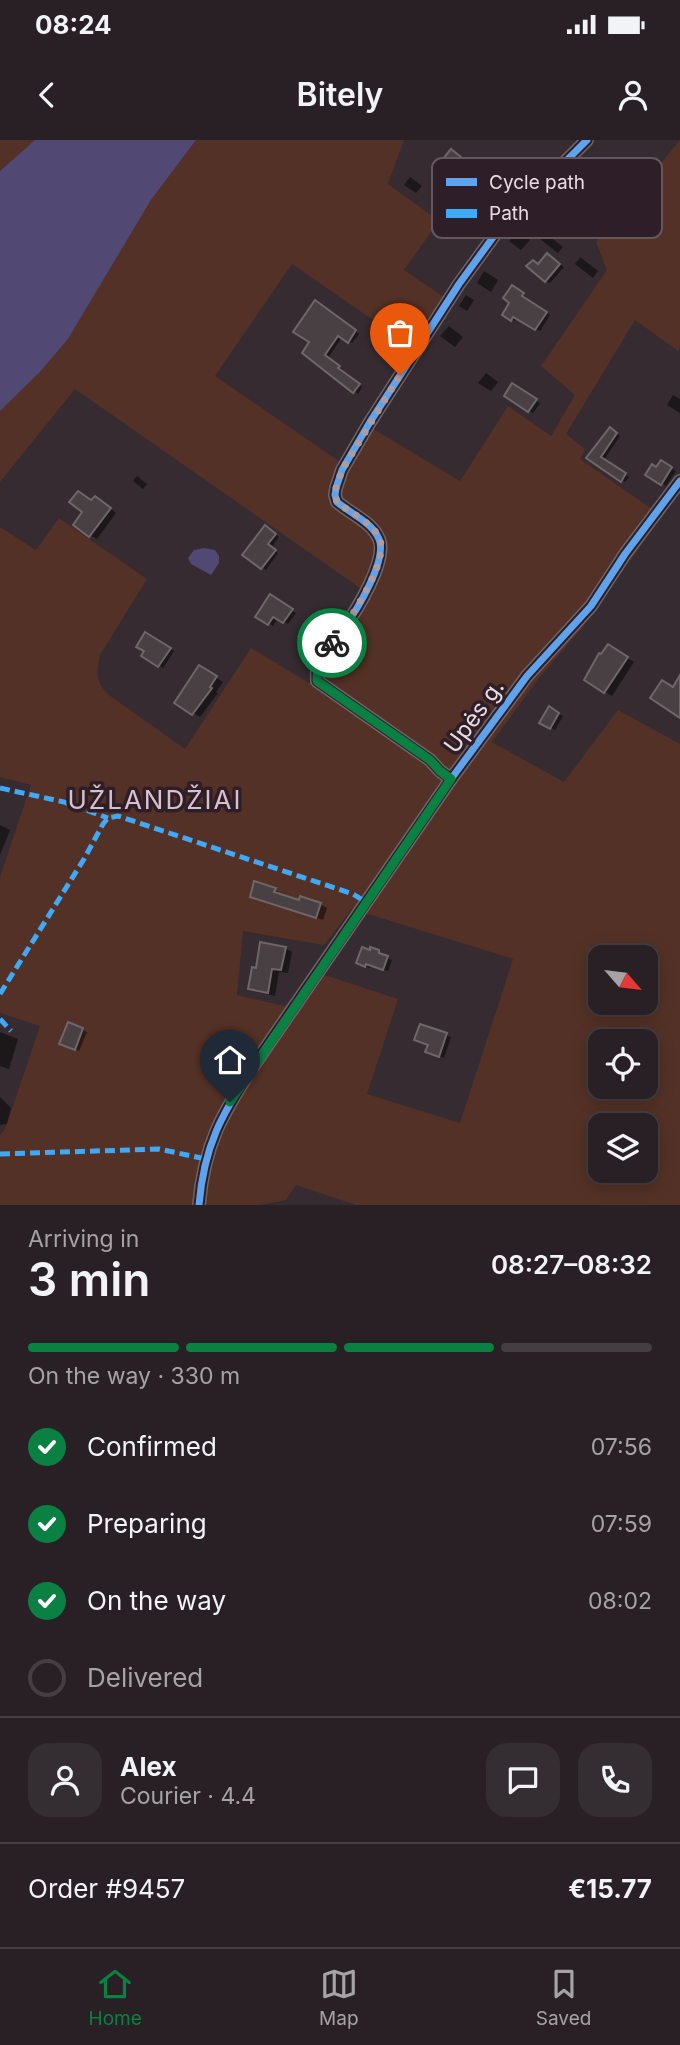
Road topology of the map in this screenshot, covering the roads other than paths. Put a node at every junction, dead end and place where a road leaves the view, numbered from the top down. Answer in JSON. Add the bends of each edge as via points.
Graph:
{"nodes":[{"id":1,"x":587,"y":140,"type":"edge"},
{"id":2,"x":569,"y":158,"type":"edge"},
{"id":3,"x":493,"y":238,"type":"edge"},
{"id":4,"x":680,"y":481,"type":"edge"},
{"id":5,"x":451,"y":779,"type":"junction"},
{"id":6,"x":199,"y":1205,"type":"edge"}],
"edges":[{"from":1,"to":2,"type":"street"},
{"from":3,"to":5,"type":"street","via":[[342,470],[337,502],[377,534],[382,548],[360,601],[319,658],[317,668],[317,681]]},
{"from":4,"to":5,"type":"street","name":"Upės g.","via":[[591,606],[527,676]]},
{"from":5,"to":6,"type":"street","name":"Upės g.","via":[[230,1102],[205,1159]]}]}
